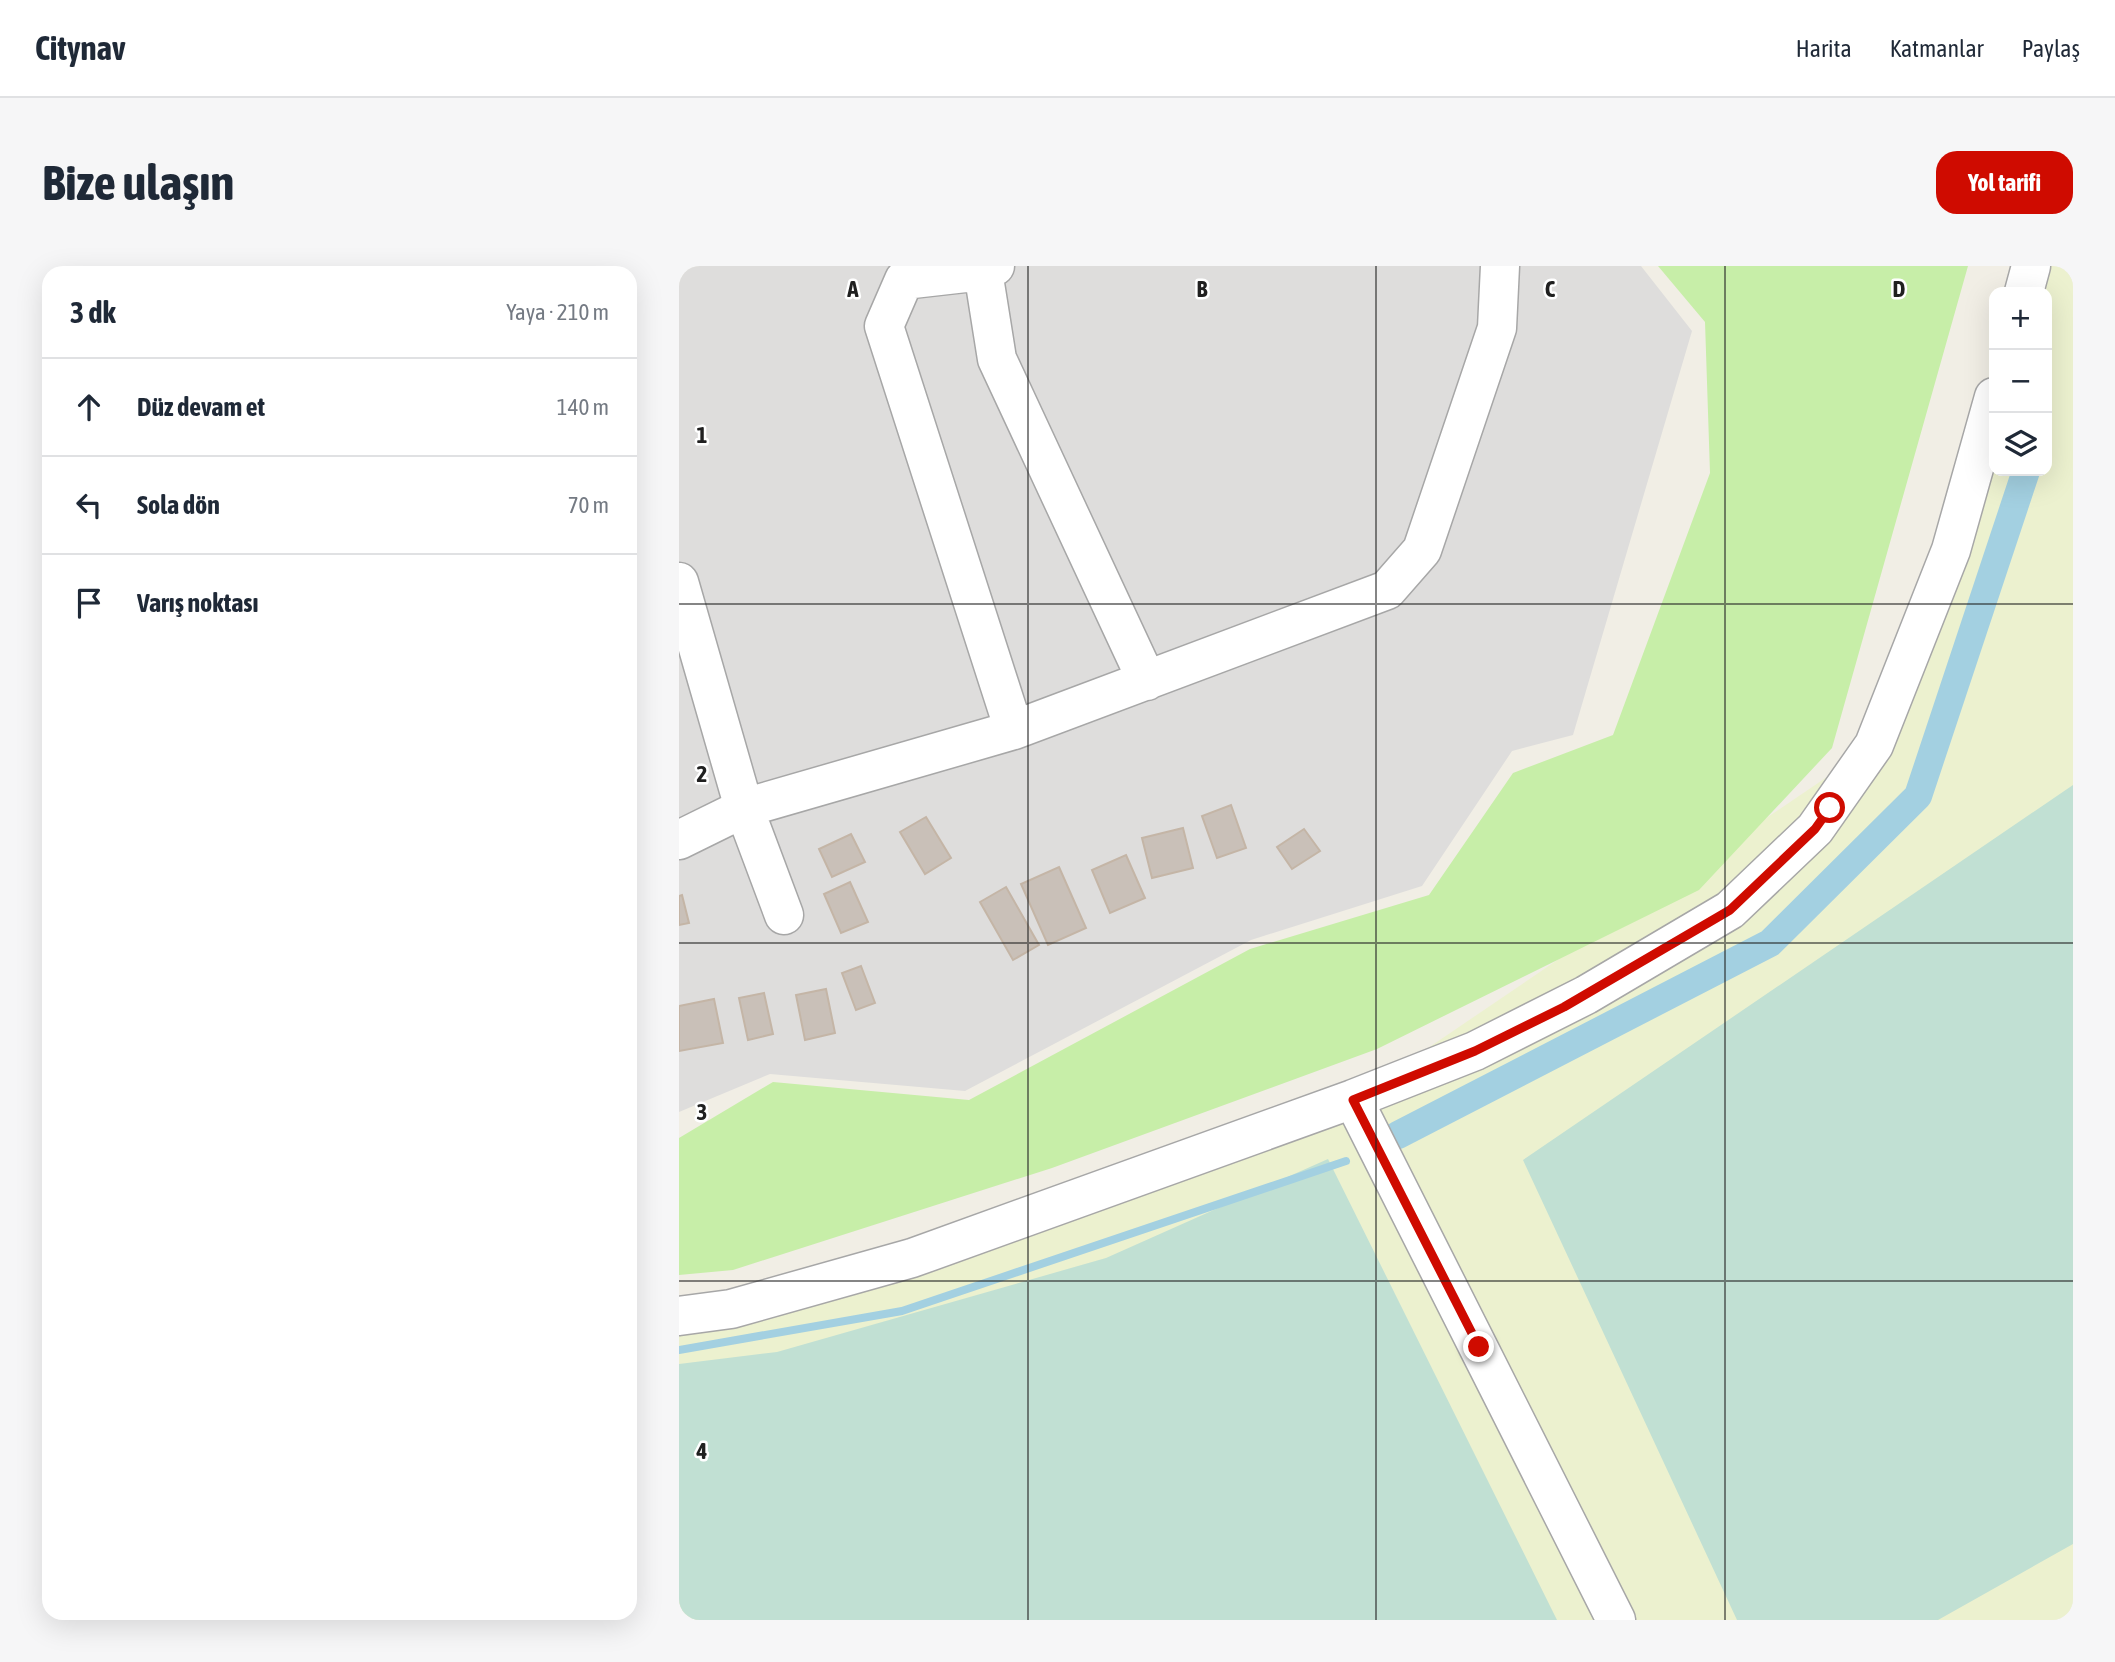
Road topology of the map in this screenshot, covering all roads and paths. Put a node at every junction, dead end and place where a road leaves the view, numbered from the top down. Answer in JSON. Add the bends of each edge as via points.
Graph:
{"nodes":[{"id":1,"x":1500,"y":266,"type":"edge"},
{"id":2,"x":2031,"y":266,"type":"edge"},
{"id":3,"x":989,"y":269,"type":"edge"},
{"id":4,"x":2025,"y":287,"type":"edge"},
{"id":5,"x":1990,"y":413,"type":"edge"},
{"id":6,"x":679,"y":582,"type":"edge"},
{"id":7,"x":684,"y":627,"type":"edge"},
{"id":8,"x":1147,"y":681,"type":"junction"},
{"id":9,"x":1014,"y":730,"type":"junction"},
{"id":10,"x":744,"y":808,"type":"junction"},
{"id":11,"x":679,"y":840,"type":"edge"},
{"id":12,"x":783,"y":915,"type":"dead end"},
{"id":13,"x":1353,"y":1100,"type":"junction"},
{"id":14,"x":679,"y":1316,"type":"edge"},
{"id":15,"x":1616,"y":1620,"type":"edge"}],
"edges":[{"from":1,"to":8,"type":"street","via":[[1497,328],[1422,550],[1387,590]]},
{"from":2,"to":4,"type":"street"},
{"from":3,"to":8,"type":"street","via":[[997,359]]},
{"from":3,"to":9,"type":"street","via":[[904,280],[884,326]]},
{"from":5,"to":13,"type":"street","via":[[1951,550],[1874,745],[1815,829],[1730,910],[1586,995],[1475,1051]]},
{"from":6,"to":7,"type":"street"},
{"from":7,"to":10,"type":"street"},
{"from":8,"to":9,"type":"street"},
{"from":9,"to":10,"type":"street"},
{"from":10,"to":11,"type":"street"},
{"from":10,"to":12,"type":"street"},
{"from":13,"to":14,"type":"street","via":[[912,1258],[731,1309]]},
{"from":13,"to":15,"type":"street"}]}
